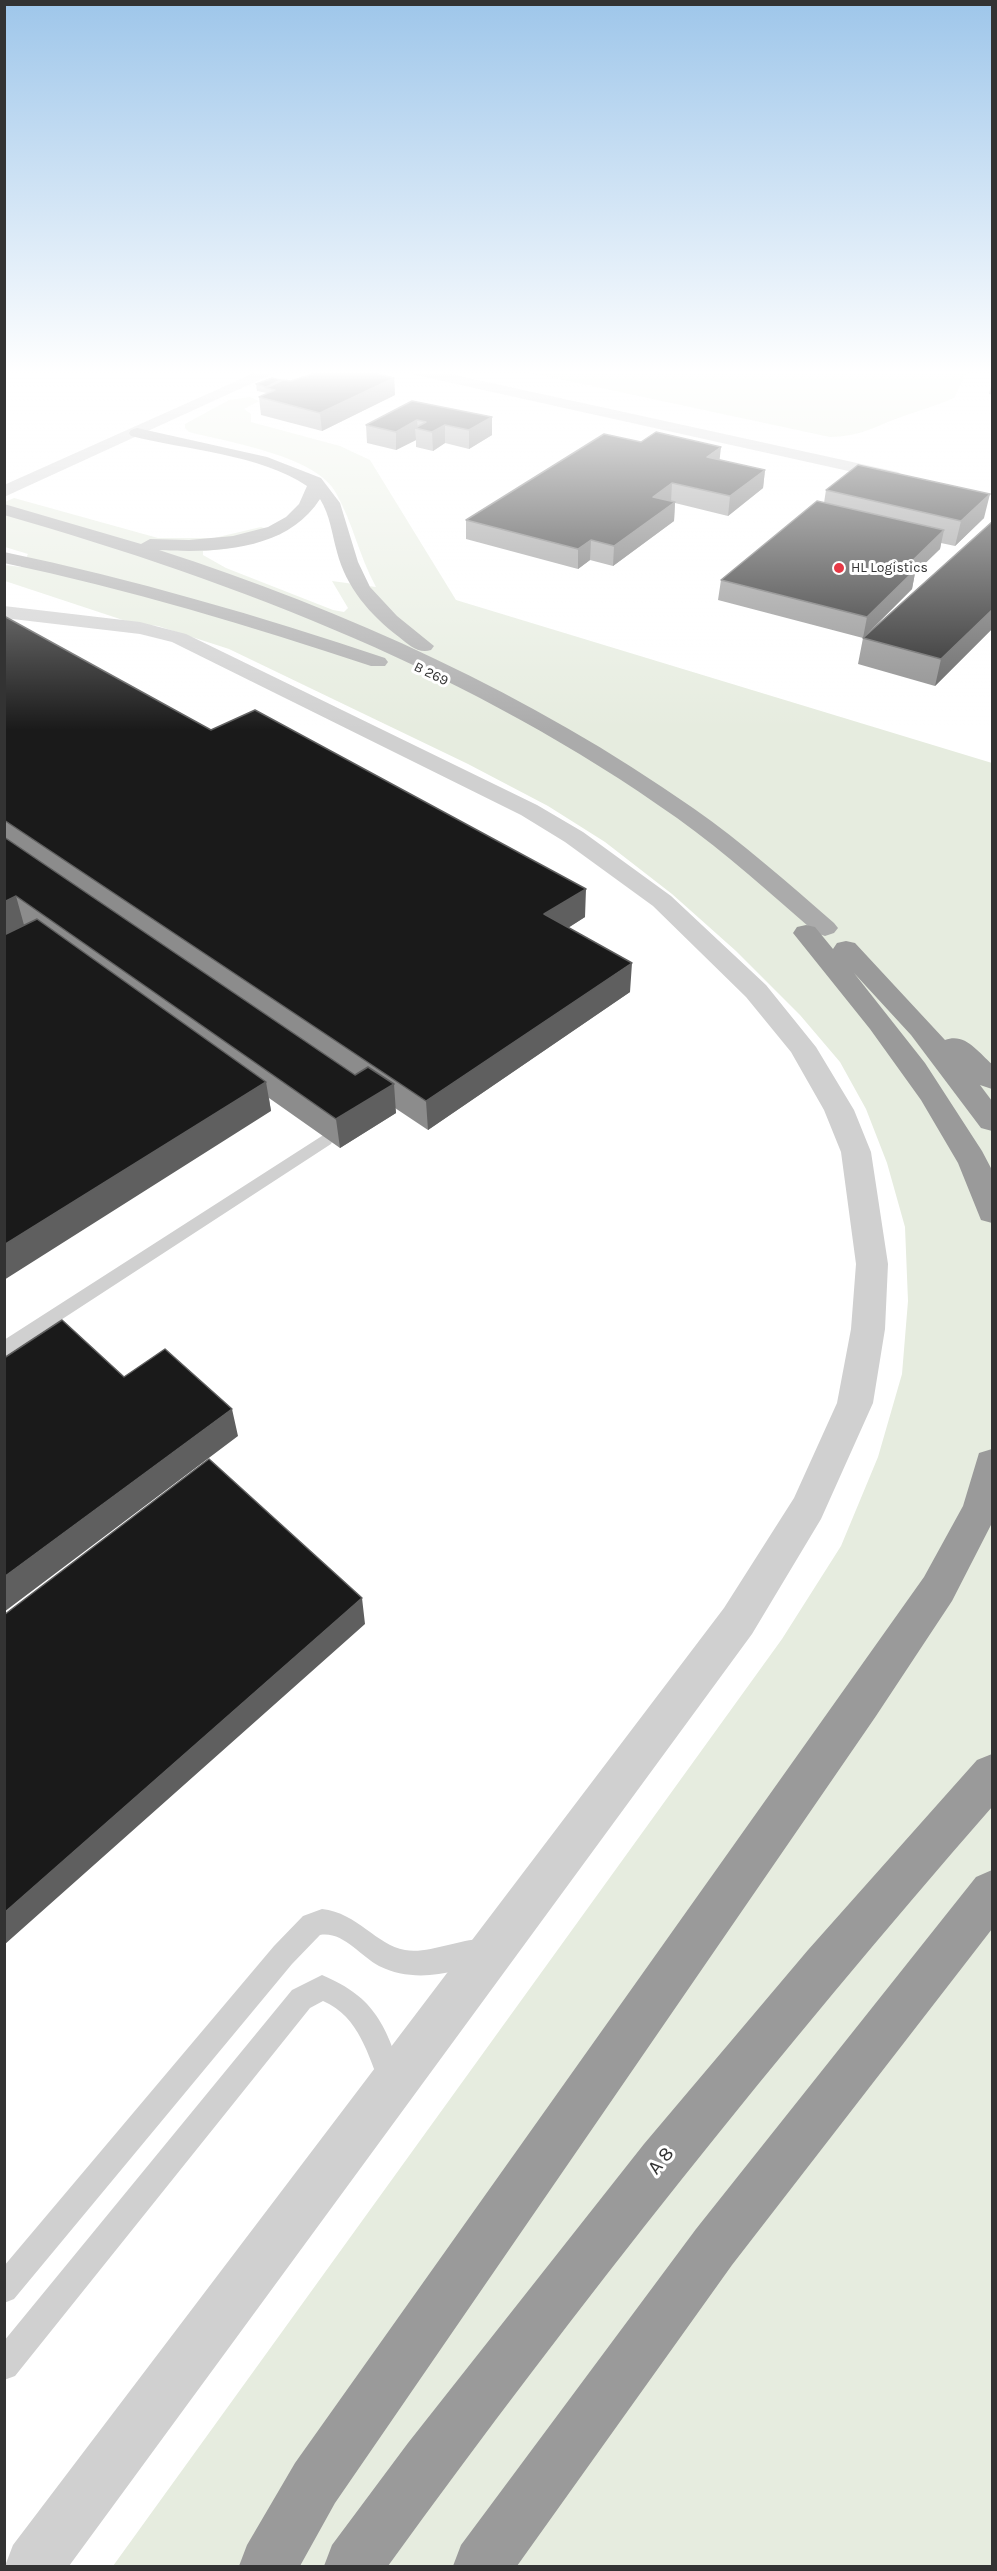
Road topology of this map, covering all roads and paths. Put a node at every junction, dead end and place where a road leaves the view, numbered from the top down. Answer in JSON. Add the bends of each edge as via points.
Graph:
{"nodes":[{"id":1,"x":314,"y":490,"type":"edge"},
{"id":2,"x":321,"y":490,"type":"edge"},
{"id":3,"x":4,"y":511,"type":"edge"},
{"id":4,"x":67,"y":526,"type":"junction"},
{"id":5,"x":4,"y":557,"type":"edge"},
{"id":6,"x":4,"y":612,"type":"edge"},
{"id":7,"x":554,"y":736,"type":"junction"},
{"id":8,"x":815,"y":931,"type":"junction"},
{"id":9,"x":993,"y":1080,"type":"edge"},
{"id":10,"x":993,"y":1121,"type":"edge"},
{"id":11,"x":325,"y":1140,"type":"edge"},
{"id":12,"x":993,"y":1153,"type":"edge"},
{"id":13,"x":993,"y":1212,"type":"edge"},
{"id":14,"x":4,"y":1350,"type":"edge"},
{"id":15,"x":993,"y":1464,"type":"edge"},
{"id":16,"x":993,"y":1775,"type":"edge"},
{"id":17,"x":993,"y":1893,"type":"edge"},
{"id":18,"x":496,"y":1946,"type":"junction"},
{"id":19,"x":393,"y":2084,"type":"junction"},
{"id":20,"x":4,"y":2289,"type":"edge"},
{"id":21,"x":4,"y":2365,"type":"edge"},
{"id":22,"x":34,"y":2566,"type":"edge"},
{"id":23,"x":268,"y":2566,"type":"edge"},
{"id":24,"x":353,"y":2566,"type":"edge"},
{"id":25,"x":482,"y":2566,"type":"edge"}],
"edges":[{"from":1,"to":4,"type":"main road","via":[[313,499],[300,514],[273,531],[231,542],[151,544]]},
{"from":2,"to":7,"type":"main road","via":[[334,506],[357,581],[382,612],[425,647]]},
{"from":3,"to":4,"type":"main road"},
{"from":3,"to":7,"type":"main road","name":"B 269","number":"B 269","via":[[287,610],[426,671]]},
{"from":4,"to":7,"type":"main road","via":[[241,585],[363,633],[476,686]]},
{"from":5,"to":7,"type":"main road","via":[[69,571],[346,650]]},
{"from":6,"to":18,"type":"street","via":[[140,628],[197,645],[482,785],[574,837],[662,901],[756,992],[819,1072],[856,1152],[872,1264],[867,1329],[855,1403],[808,1508],[738,1621]]},
{"from":7,"to":8,"type":"main road","name":"B 269","number":"B 269","via":[[652,805]]},
{"from":8,"to":9,"type":"highway","via":[[894,988]]},
{"from":8,"to":10,"type":"highway","via":[[921,1029]]},
{"from":8,"to":12,"type":"highway","via":[[935,1072]]},
{"from":8,"to":13,"type":"highway","via":[[924,1081],[965,1146]]},
{"from":11,"to":14,"type":"lane"},
{"from":15,"to":23,"type":"highway","via":[[981,1508],[938,1588],[315,2483]]},
{"from":16,"to":24,"type":"highway","name":"A 8","number":"A 8","via":[[889,1890],[654,2169]]},
{"from":17,"to":25,"type":"highway","via":[[714,2247]]},
{"from":18,"to":19,"type":"street"},
{"from":18,"to":20,"type":"lane","via":[[440,1962],[414,1964],[395,1960],[334,1923],[321,1921],[312,1925]]},
{"from":19,"to":21,"type":"lane","via":[[380,2043],[351,2001],[322,1988],[301,1999]]},
{"from":19,"to":22,"type":"street"}]}
